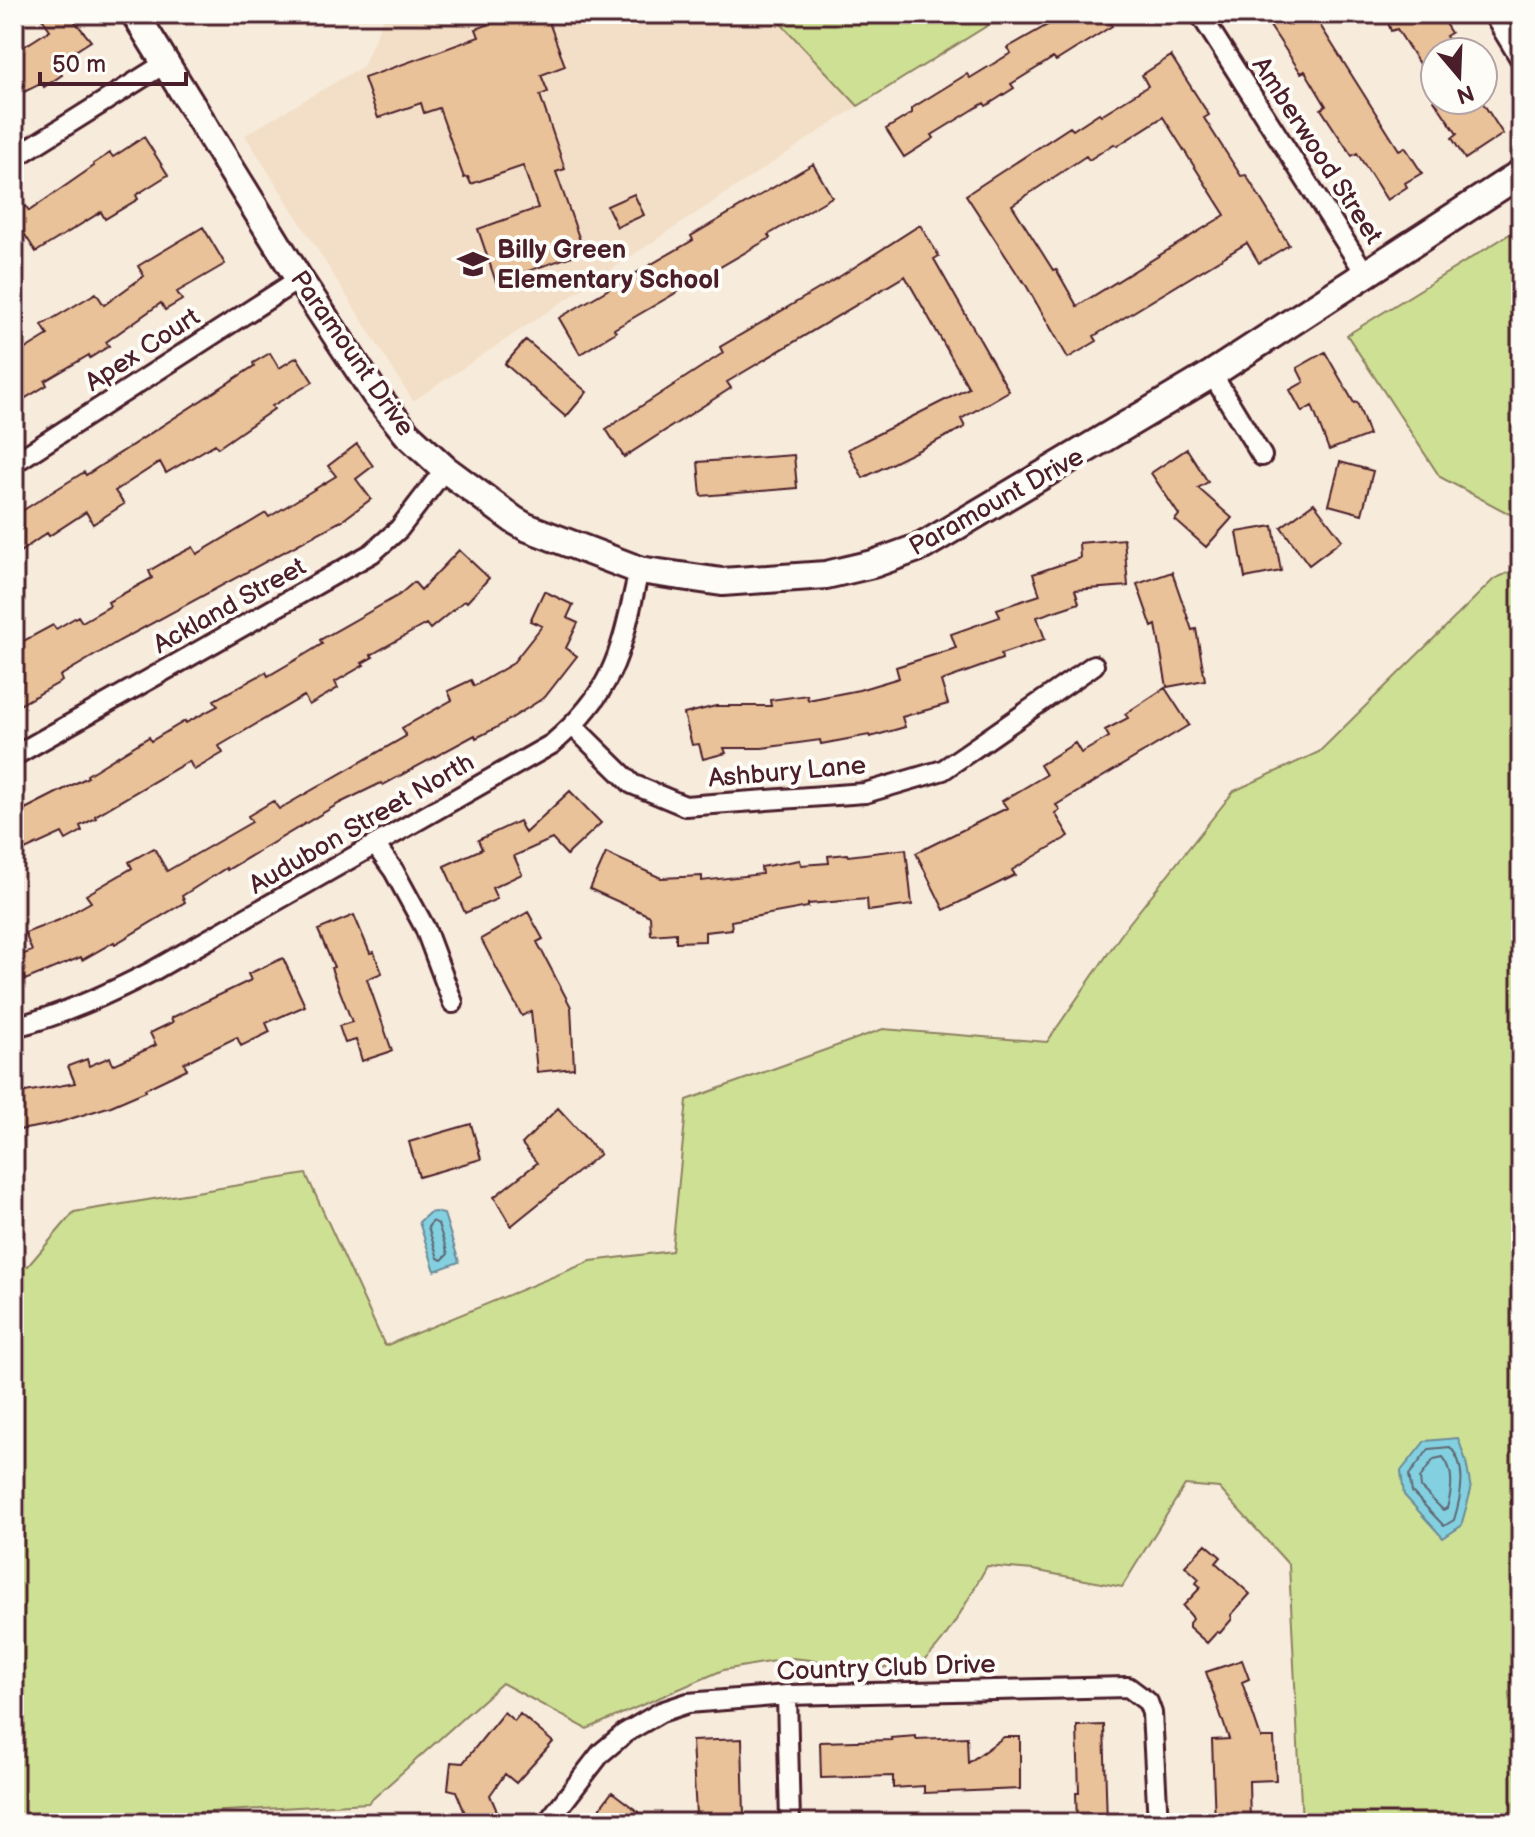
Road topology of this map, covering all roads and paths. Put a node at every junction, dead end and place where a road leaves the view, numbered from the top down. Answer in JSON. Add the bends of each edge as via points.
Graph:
{"nodes":[{"id":1,"x":135,"y":14,"type":"edge"},
{"id":2,"x":1200,"y":14,"type":"edge"},
{"id":3,"x":1493,"y":14,"type":"edge"},
{"id":4,"x":1521,"y":60,"type":"edge"},
{"id":5,"x":164,"y":64,"type":"junction"},
{"id":6,"x":14,"y":158,"type":"edge"},
{"id":7,"x":1521,"y":173,"type":"edge"},
{"id":8,"x":1365,"y":273,"type":"junction"},
{"id":9,"x":299,"y":279,"type":"junction"},
{"id":10,"x":1212,"y":374,"type":"junction"},
{"id":11,"x":1262,"y":456,"type":"dead end"},
{"id":12,"x":14,"y":463,"type":"edge"},
{"id":13,"x":445,"y":469,"type":"junction"},
{"id":14,"x":639,"y":570,"type":"junction"},
{"id":15,"x":1094,"y":665,"type":"dead end"},
{"id":16,"x":573,"y":726,"type":"junction"},
{"id":17,"x":14,"y":756,"type":"edge"},
{"id":18,"x":376,"y":846,"type":"junction"},
{"id":19,"x":453,"y":1003,"type":"dead end"},
{"id":20,"x":14,"y":1027,"type":"edge"},
{"id":21,"x":787,"y":1695,"type":"junction"},
{"id":22,"x":547,"y":1823,"type":"edge"},
{"id":23,"x":790,"y":1823,"type":"edge"},
{"id":24,"x":1158,"y":1823,"type":"edge"}],
"edges":[{"from":1,"to":5,"type":"street","name":"Paramount Drive"},
{"from":2,"to":8,"type":"street","name":"Amberwood Street"},
{"from":3,"to":4,"type":"street"},
{"from":5,"to":6,"type":"street"},
{"from":5,"to":9,"type":"street","name":"Paramount Drive"},
{"from":7,"to":8,"type":"street","name":"Paramount Drive"},
{"from":8,"to":10,"type":"street","name":"Paramount Drive"},
{"from":9,"to":12,"type":"street","name":"Apex Court"},
{"from":9,"to":13,"type":"street","name":"Paramount Drive","via":[[375,394]]},
{"from":10,"to":11,"type":"street"},
{"from":10,"to":14,"type":"street","name":"Paramount Drive","via":[[923,546],[873,564],[826,575],[722,582]]},
{"from":13,"to":14,"type":"street","name":"Paramount Drive","via":[[526,527]]},
{"from":13,"to":17,"type":"street","name":"Ackland Street","via":[[399,529],[364,558]]},
{"from":14,"to":16,"type":"street","name":"Audubon Street North","via":[[610,676]]},
{"from":15,"to":16,"type":"street","name":"Ashbury Lane","via":[[943,770],[865,793],[685,806],[632,784]]},
{"from":16,"to":18,"type":"street","name":"Audubon Street North","via":[[552,744]]},
{"from":18,"to":19,"type":"street","via":[[425,928]]},
{"from":18,"to":20,"type":"street","name":"Audubon Street North","via":[[97,1000]]},
{"from":21,"to":22,"type":"street","name":"Country Club Drive","via":[[703,1701],[661,1712],[601,1753]]},
{"from":21,"to":23,"type":"street"},
{"from":21,"to":24,"type":"street","name":"Country Club Drive","via":[[1128,1687],[1148,1702],[1152,1713]]}]}
